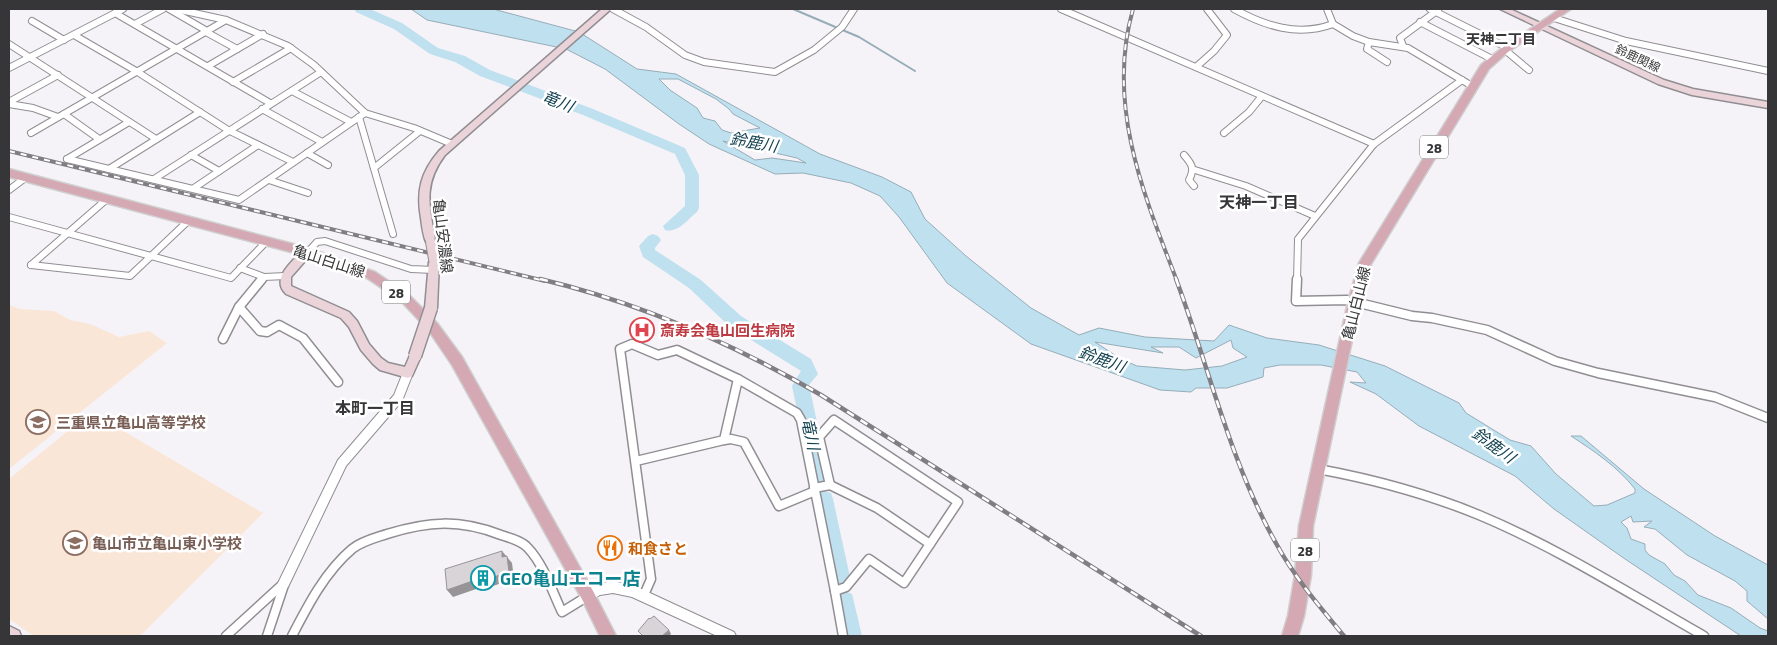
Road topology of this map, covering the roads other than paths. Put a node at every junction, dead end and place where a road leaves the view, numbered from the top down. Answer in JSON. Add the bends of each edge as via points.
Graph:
{"nodes":[{"id":1,"x":123,"y":9,"type":"edge"},
{"id":2,"x":163,"y":9,"type":"edge"},
{"id":3,"x":169,"y":9,"type":"edge"},
{"id":4,"x":176,"y":9,"type":"edge"},
{"id":5,"x":613,"y":9,"type":"edge"},
{"id":6,"x":854,"y":9,"type":"edge"},
{"id":7,"x":1061,"y":9,"type":"edge"},
{"id":8,"x":1207,"y":9,"type":"edge"},
{"id":9,"x":1234,"y":9,"type":"edge"},
{"id":10,"x":1327,"y":9,"type":"edge"},
{"id":11,"x":1504,"y":9,"type":"edge"},
{"id":12,"x":1566,"y":9,"type":"edge"},
{"id":13,"x":1435,"y":10,"type":"edge"},
{"id":14,"x":603,"y":12,"type":"edge"},
{"id":15,"x":116,"y":13,"type":"junction"},
{"id":16,"x":1554,"y":18,"type":"junction"},
{"id":17,"x":226,"y":20,"type":"junction"},
{"id":18,"x":32,"y":21,"type":"dead end"},
{"id":19,"x":1420,"y":22,"type":"junction"},
{"id":20,"x":135,"y":24,"type":"junction"},
{"id":21,"x":1333,"y":24,"type":"junction"},
{"id":22,"x":1542,"y":27,"type":"junction"},
{"id":23,"x":206,"y":31,"type":"junction"},
{"id":24,"x":263,"y":34,"type":"junction"},
{"id":25,"x":74,"y":35,"type":"junction"},
{"id":26,"x":64,"y":40,"type":"junction"},
{"id":27,"x":1369,"y":42,"type":"junction"},
{"id":28,"x":9,"y":44,"type":"edge"},
{"id":29,"x":1403,"y":46,"type":"junction"},
{"id":30,"x":177,"y":48,"type":"junction"},
{"id":31,"x":291,"y":48,"type":"junction"},
{"id":32,"x":237,"y":49,"type":"junction"},
{"id":33,"x":1506,"y":49,"type":"junction"},
{"id":34,"x":30,"y":57,"type":"junction"},
{"id":35,"x":1492,"y":59,"type":"junction"},
{"id":36,"x":1387,"y":62,"type":"dead end"},
{"id":37,"x":208,"y":66,"type":"junction"},
{"id":38,"x":1196,"y":67,"type":"junction"},
{"id":39,"x":9,"y":68,"type":"edge"},
{"id":40,"x":1529,"y":70,"type":"dead end"},
{"id":41,"x":136,"y":71,"type":"junction"},
{"id":42,"x":1768,"y":71,"type":"edge"},
{"id":43,"x":321,"y":72,"type":"junction"},
{"id":44,"x":58,"y":76,"type":"junction"},
{"id":45,"x":1462,"y":80,"type":"junction"},
{"id":46,"x":233,"y":82,"type":"junction"},
{"id":47,"x":1472,"y":86,"type":"junction"},
{"id":48,"x":292,"y":90,"type":"junction"},
{"id":49,"x":1262,"y":96,"type":"junction"},
{"id":50,"x":93,"y":98,"type":"junction"},
{"id":51,"x":9,"y":103,"type":"edge"},
{"id":52,"x":270,"y":103,"type":"junction"},
{"id":53,"x":1768,"y":105,"type":"edge"},
{"id":54,"x":262,"y":109,"type":"junction"},
{"id":55,"x":200,"y":112,"type":"junction"},
{"id":56,"x":61,"y":115,"type":"junction"},
{"id":57,"x":362,"y":115,"type":"junction"},
{"id":58,"x":129,"y":122,"type":"junction"},
{"id":59,"x":351,"y":122,"type":"junction"},
{"id":60,"x":228,"y":130,"type":"junction"},
{"id":61,"x":420,"y":131,"type":"junction"},
{"id":62,"x":32,"y":133,"type":"dead end"},
{"id":63,"x":1224,"y":133,"type":"dead end"},
{"id":64,"x":156,"y":139,"type":"junction"},
{"id":65,"x":99,"y":140,"type":"junction"},
{"id":66,"x":322,"y":142,"type":"junction"},
{"id":67,"x":454,"y":142,"type":"junction"},
{"id":68,"x":1374,"y":144,"type":"junction"},
{"id":69,"x":258,"y":145,"type":"junction"},
{"id":70,"x":307,"y":153,"type":"junction"},
{"id":71,"x":1184,"y":154,"type":"dead end"},
{"id":72,"x":191,"y":155,"type":"junction"},
{"id":73,"x":293,"y":162,"type":"junction"},
{"id":74,"x":328,"y":165,"type":"dead end"},
{"id":75,"x":374,"y":168,"type":"junction"},
{"id":76,"x":109,"y":169,"type":"junction"},
{"id":77,"x":1195,"y":170,"type":"junction"},
{"id":78,"x":219,"y":171,"type":"junction"},
{"id":79,"x":9,"y":173,"type":"edge"},
{"id":80,"x":25,"y":178,"type":"junction"},
{"id":81,"x":154,"y":179,"type":"junction"},
{"id":82,"x":269,"y":180,"type":"junction"},
{"id":83,"x":1194,"y":186,"type":"dead end"},
{"id":84,"x":194,"y":188,"type":"junction"},
{"id":85,"x":9,"y":190,"type":"edge"},
{"id":86,"x":308,"y":193,"type":"dead end"},
{"id":87,"x":107,"y":199,"type":"junction"},
{"id":88,"x":1315,"y":216,"type":"junction"},
{"id":89,"x":9,"y":217,"type":"edge"},
{"id":90,"x":188,"y":221,"type":"junction"},
{"id":91,"x":68,"y":233,"type":"junction"},
{"id":92,"x":393,"y":234,"type":"dead end"},
{"id":93,"x":266,"y":242,"type":"junction"},
{"id":94,"x":308,"y":252,"type":"junction"},
{"id":95,"x":151,"y":256,"type":"junction"},
{"id":96,"x":434,"y":266,"type":"junction"},
{"id":97,"x":240,"y":268,"type":"junction"},
{"id":98,"x":286,"y":276,"type":"junction"},
{"id":99,"x":264,"y":277,"type":"junction"},
{"id":100,"x":1354,"y":304,"type":"junction"},
{"id":101,"x":239,"y":306,"type":"junction"},
{"id":102,"x":223,"y":339,"type":"dead end"},
{"id":103,"x":408,"y":373,"type":"junction"},
{"id":104,"x":738,"y":379,"type":"junction"},
{"id":105,"x":338,"y":382,"type":"dead end"},
{"id":106,"x":1768,"y":418,"type":"edge"},
{"id":107,"x":724,"y":440,"type":"junction"},
{"id":108,"x":636,"y":461,"type":"junction"},
{"id":109,"x":1318,"y":466,"type":"junction"},
{"id":110,"x":830,"y":485,"type":"junction"},
{"id":111,"x":815,"y":490,"type":"junction"},
{"id":112,"x":930,"y":544,"type":"junction"},
{"id":113,"x":284,"y":584,"type":"junction"},
{"id":114,"x":835,"y":591,"type":"junction"},
{"id":115,"x":644,"y":595,"type":"junction"},
{"id":116,"x":588,"y":596,"type":"junction"},
{"id":117,"x":9,"y":633,"type":"edge"},
{"id":118,"x":14,"y":636,"type":"edge"},
{"id":119,"x":226,"y":636,"type":"edge"},
{"id":120,"x":267,"y":636,"type":"edge"},
{"id":121,"x":292,"y":636,"type":"edge"},
{"id":122,"x":608,"y":636,"type":"edge"},
{"id":123,"x":730,"y":636,"type":"edge"},
{"id":124,"x":843,"y":636,"type":"edge"},
{"id":125,"x":1290,"y":636,"type":"edge"},
{"id":126,"x":1704,"y":636,"type":"edge"}],
"edges":[{"from":1,"to":15,"type":"street"},
{"from":2,"to":20,"type":"street"},
{"from":3,"to":23,"type":"street"},
{"from":4,"to":17,"type":"street"},
{"from":5,"to":6,"type":"street","via":[[646,27],[685,55],[704,62],[775,72],[805,57],[840,29]]},
{"from":7,"to":38,"type":"street"},
{"from":8,"to":38,"type":"street","via":[[1227,35]]},
{"from":9,"to":21,"type":"street","via":[[1264,25],[1304,31]]},
{"from":10,"to":21,"type":"street"},
{"from":11,"to":22,"type":"main road","name":"鈴鹿関線"},
{"from":12,"to":16,"type":"main road","name":"亀山白山線","number":"28"},
{"from":13,"to":19,"type":"street"},
{"from":13,"to":33,"type":"street"},
{"from":14,"to":67,"type":"main road","name":"亀山安濃線"},
{"from":15,"to":20,"type":"street"},
{"from":15,"to":25,"type":"street"},
{"from":16,"to":22,"type":"main road","name":"亀山白山線","number":"28"},
{"from":16,"to":42,"type":"street","via":[[1626,41]]},
{"from":17,"to":23,"type":"street"},
{"from":17,"to":24,"type":"street"},
{"from":18,"to":26,"type":"street"},
{"from":19,"to":29,"type":"street","via":[[1400,38]]},
{"from":19,"to":35,"type":"street"},
{"from":20,"to":30,"type":"street"},
{"from":21,"to":27,"type":"street"},
{"from":22,"to":33,"type":"main road","name":"亀山白山線","number":"28"},
{"from":22,"to":53,"type":"main road","name":"鈴鹿関線","via":[[1661,82],[1692,92]]},
{"from":23,"to":30,"type":"street"},
{"from":23,"to":32,"type":"street"},
{"from":24,"to":31,"type":"street"},
{"from":24,"to":32,"type":"street"},
{"from":25,"to":26,"type":"street"},
{"from":25,"to":41,"type":"street"},
{"from":26,"to":34,"type":"street"},
{"from":27,"to":29,"type":"street"},
{"from":27,"to":36,"type":"street","via":[[1367,49]]},
{"from":28,"to":34,"type":"street"},
{"from":29,"to":45,"type":"street"},
{"from":30,"to":37,"type":"street"},
{"from":30,"to":41,"type":"street"},
{"from":31,"to":43,"type":"street"},
{"from":31,"to":46,"type":"street"},
{"from":32,"to":37,"type":"street"},
{"from":33,"to":35,"type":"main road","name":"亀山白山線","number":"28"},
{"from":33,"to":40,"type":"street"},
{"from":34,"to":39,"type":"street"},
{"from":34,"to":44,"type":"street"},
{"from":35,"to":47,"type":"main road","name":"亀山白山線","number":"28"},
{"from":37,"to":46,"type":"street"},
{"from":38,"to":49,"type":"street"},
{"from":41,"to":50,"type":"street"},
{"from":41,"to":55,"type":"street"},
{"from":43,"to":48,"type":"street"},
{"from":43,"to":57,"type":"street"},
{"from":44,"to":50,"type":"street"},
{"from":44,"to":51,"type":"street"},
{"from":45,"to":47,"type":"street"},
{"from":45,"to":68,"type":"street"},
{"from":46,"to":52,"type":"street"},
{"from":47,"to":100,"type":"main road","name":"亀山白山線","number":"28","via":[[1365,263]]},
{"from":48,"to":52,"type":"street"},
{"from":48,"to":59,"type":"street"},
{"from":49,"to":63,"type":"street","via":[[1250,112]]},
{"from":49,"to":68,"type":"street"},
{"from":50,"to":56,"type":"street"},
{"from":50,"to":58,"type":"street"},
{"from":51,"to":56,"type":"street"},
{"from":52,"to":54,"type":"street"},
{"from":54,"to":60,"type":"street"},
{"from":54,"to":66,"type":"street"},
{"from":55,"to":60,"type":"street"},
{"from":55,"to":64,"type":"street"},
{"from":56,"to":62,"type":"street"},
{"from":56,"to":65,"type":"street"},
{"from":57,"to":59,"type":"street"},
{"from":57,"to":61,"type":"street"},
{"from":57,"to":75,"type":"street"},
{"from":58,"to":64,"type":"street"},
{"from":58,"to":65,"type":"street"},
{"from":59,"to":66,"type":"street"},
{"from":60,"to":69,"type":"street"},
{"from":60,"to":72,"type":"street"},
{"from":61,"to":67,"type":"street"},
{"from":61,"to":75,"type":"street"},
{"from":64,"to":76,"type":"street"},
{"from":65,"to":76,"type":"street","via":[[67,159]]},
{"from":66,"to":70,"type":"street"},
{"from":67,"to":96,"type":"main road","name":"亀山安濃線","bridge":true,"via":[[432,164],[424,182]]},
{"from":68,"to":88,"type":"street"},
{"from":69,"to":73,"type":"street"},
{"from":69,"to":78,"type":"street"},
{"from":70,"to":73,"type":"street"},
{"from":70,"to":74,"type":"street"},
{"from":71,"to":77,"type":"street"},
{"from":72,"to":78,"type":"street"},
{"from":72,"to":81,"type":"street"},
{"from":73,"to":82,"type":"street"},
{"from":75,"to":92,"type":"street"},
{"from":76,"to":81,"type":"street"},
{"from":77,"to":83,"type":"street","via":[[1190,180]]},
{"from":77,"to":88,"type":"street","via":[[1246,186]]},
{"from":78,"to":84,"type":"street"},
{"from":79,"to":80,"type":"main road","name":"亀山白山線","number":"28"},
{"from":80,"to":85,"type":"street"},
{"from":80,"to":87,"type":"main road","name":"亀山白山線","number":"28"},
{"from":81,"to":84,"type":"street"},
{"from":82,"to":84,"type":"street","via":[[239,200]]},
{"from":82,"to":86,"type":"street"},
{"from":87,"to":90,"type":"main road","name":"亀山白山線","number":"28"},
{"from":87,"to":91,"type":"street"},
{"from":88,"to":100,"type":"street","via":[[1298,239],[1296,300],[1347,300]]},
{"from":89,"to":91,"type":"street"},
{"from":90,"to":93,"type":"main road","name":"亀山白山線","number":"28"},
{"from":90,"to":95,"type":"street"},
{"from":91,"to":95,"type":"street"},
{"from":91,"to":95,"type":"street","via":[[31,265],[130,276]]},
{"from":93,"to":94,"type":"main road","name":"亀山白山線","number":"28"},
{"from":93,"to":97,"type":"street"},
{"from":94,"to":96,"type":"street","via":[[317,242],[325,241],[411,269]]},
{"from":94,"to":98,"type":"main road"},
{"from":94,"to":116,"type":"main road","name":"亀山白山線","number":"28","via":[[382,281],[405,298],[445,341]]},
{"from":95,"to":97,"type":"street","via":[[231,278]]},
{"from":96,"to":103,"type":"main road","name":"亀山安濃線","bridge":true,"via":[[431,308]]},
{"from":97,"to":99,"type":"street"},
{"from":98,"to":99,"type":"street"},
{"from":98,"to":103,"type":"main road","via":[[285,284],[290,291],[345,315],[372,356],[384,367]]},
{"from":99,"to":101,"type":"street"},
{"from":100,"to":106,"type":"street","via":[[1487,330],[1555,361],[1715,397]]},
{"from":100,"to":109,"type":"main road","name":"亀山白山線","number":"28"},
{"from":101,"to":102,"type":"street"},
{"from":101,"to":105,"type":"street","via":[[260,331],[267,332],[279,325],[303,338]]},
{"from":103,"to":113,"type":"street","via":[[398,398],[342,463]]},
{"from":104,"to":107,"type":"street"},
{"from":104,"to":108,"type":"street","via":[[678,350],[658,355],[632,344],[623,346],[620,349]]},
{"from":104,"to":111,"type":"street","via":[[797,413]]},
{"from":107,"to":108,"type":"street"},
{"from":107,"to":111,"type":"street","via":[[744,442],[778,506]]},
{"from":108,"to":115,"type":"street","via":[[651,579]]},
{"from":109,"to":125,"type":"main road","name":"亀山白山線","number":"28","via":[[1306,526],[1303,575]]},
{"from":109,"to":126,"type":"street","via":[[1479,515],[1566,556]]},
{"from":110,"to":111,"type":"street"},
{"from":110,"to":112,"type":"street","via":[[877,508]]},
{"from":110,"to":112,"type":"street","via":[[819,437],[834,420],[958,502]]},
{"from":111,"to":114,"type":"street"},
{"from":112,"to":114,"type":"street","via":[[904,583],[869,558],[846,587]]},
{"from":113,"to":119,"type":"street"},
{"from":113,"to":120,"type":"street"},
{"from":114,"to":124,"type":"street"},
{"from":115,"to":116,"type":"street","via":[[613,587]]},
{"from":115,"to":123,"type":"street"},
{"from":116,"to":121,"type":"street","via":[[562,612],[532,554],[523,544],[480,526],[428,522],[367,541],[352,549],[315,592]]},
{"from":116,"to":122,"type":"main road","name":"亀山白山線","number":"28"},
{"from":117,"to":118,"type":"main road"}]}
